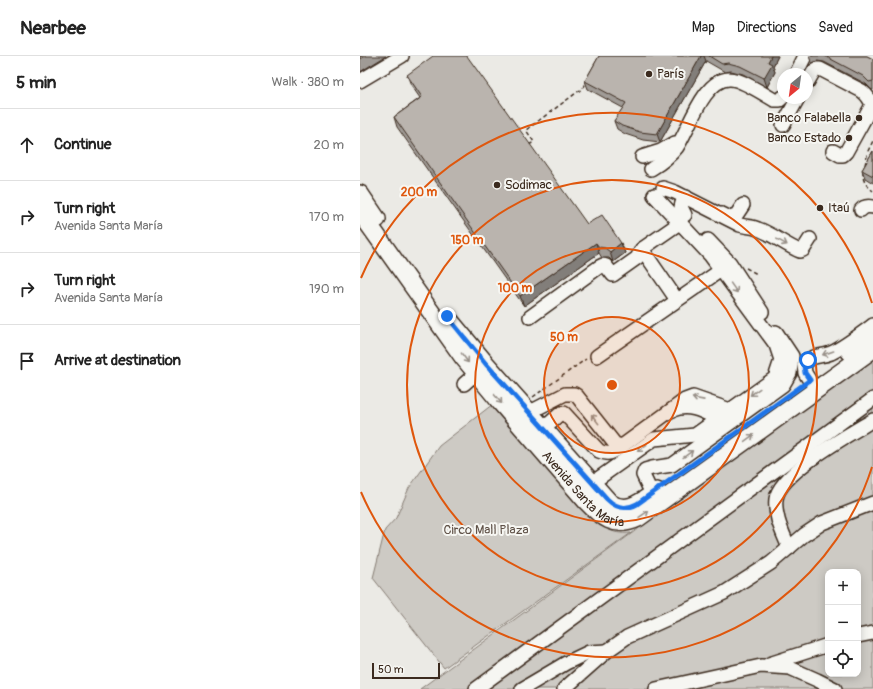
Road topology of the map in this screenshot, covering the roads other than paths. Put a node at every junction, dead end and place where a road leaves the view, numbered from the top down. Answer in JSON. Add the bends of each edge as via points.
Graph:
{"nodes":[{"id":1,"x":402,"y":56,"type":"edge"},
{"id":2,"x":805,"y":56,"type":"edge"},
{"id":3,"x":799,"y":68,"type":"edge"},
{"id":4,"x":813,"y":73,"type":"edge"},
{"id":5,"x":360,"y":81,"type":"edge"},
{"id":6,"x":777,"y":100,"type":"edge"},
{"id":7,"x":795,"y":104,"type":"edge"},
{"id":8,"x":783,"y":125,"type":"dead end"},
{"id":9,"x":683,"y":136,"type":"junction"},
{"id":10,"x":833,"y":151,"type":"dead end"},
{"id":11,"x":642,"y":157,"type":"dead end"},
{"id":12,"x":651,"y":169,"type":"dead end"},
{"id":13,"x":661,"y":190,"type":"junction"},
{"id":14,"x":360,"y":194,"type":"edge"},
{"id":15,"x":686,"y":197,"type":"junction"},
{"id":16,"x":743,"y":205,"type":"dead end"},
{"id":17,"x":360,"y":212,"type":"edge"},
{"id":18,"x":683,"y":218,"type":"junction"},
{"id":19,"x":810,"y":239,"type":"dead end"},
{"id":20,"x":642,"y":249,"type":"junction"},
{"id":21,"x":721,"y":270,"type":"junction"},
{"id":22,"x":677,"y":300,"type":"junction"},
{"id":23,"x":530,"y":317,"type":"dead end"},
{"id":24,"x":873,"y":325,"type":"edge"},
{"id":25,"x":873,"y":335,"type":"edge"},
{"id":26,"x":873,"y":349,"type":"edge"},
{"id":27,"x":597,"y":356,"type":"dead end"},
{"id":28,"x":481,"y":369,"type":"junction"},
{"id":29,"x":810,"y":380,"type":"junction"},
{"id":30,"x":464,"y":384,"type":"dead end"},
{"id":31,"x":873,"y":399,"type":"edge"},
{"id":32,"x":730,"y":410,"type":"junction"},
{"id":33,"x":668,"y":413,"type":"junction"},
{"id":34,"x":525,"y":418,"type":"junction"},
{"id":35,"x":718,"y":419,"type":"junction"},
{"id":36,"x":873,"y":420,"type":"edge"},
{"id":37,"x":544,"y":428,"type":"junction"},
{"id":38,"x":622,"y":446,"type":"junction"},
{"id":39,"x":593,"y":483,"type":"junction"},
{"id":40,"x":652,"y":494,"type":"junction"},
{"id":41,"x":586,"y":501,"type":"junction"},
{"id":42,"x":873,"y":503,"type":"edge"},
{"id":43,"x":789,"y":548,"type":"junction"},
{"id":44,"x":873,"y":634,"type":"edge"},
{"id":45,"x":861,"y":636,"type":"edge"},
{"id":46,"x":825,"y":646,"type":"edge"},
{"id":47,"x":607,"y":651,"type":"junction"},
{"id":48,"x":761,"y":666,"type":"junction"},
{"id":49,"x":476,"y":689,"type":"edge"},
{"id":50,"x":522,"y":689,"type":"edge"},
{"id":51,"x":564,"y":689,"type":"edge"},
{"id":52,"x":656,"y":689,"type":"edge"},
{"id":53,"x":835,"y":689,"type":"edge"}],
"edges":[{"from":1,"to":5,"type":"lane"},
{"from":2,"to":3,"type":"lane"},
{"from":4,"to":10,"type":"lane","via":[[817,68],[820,69],[862,91],[872,105],[846,152],[840,155]]},
{"from":6,"to":9,"type":"lane","via":[[739,81],[731,79],[717,82],[707,92]]},
{"from":7,"to":8,"type":"lane"},
{"from":9,"to":11,"type":"lane","via":[[662,151]]},
{"from":9,"to":12,"type":"lane","via":[[666,158]]},
{"from":13,"to":15,"type":"lane"},
{"from":13,"to":16,"type":"lane","via":[[674,189],[730,218],[735,217]]},
{"from":13,"to":18,"type":"lane"},
{"from":14,"to":28,"type":"main road","name":"Avenida Santa María"},
{"from":15,"to":18,"type":"lane","via":[[681,207]]},
{"from":15,"to":19,"type":"lane","one_way":true,"via":[[740,225],[759,229],[800,251]]},
{"from":17,"to":28,"type":"main road","name":"Avenida Santa María","one_way":true},
{"from":18,"to":20,"type":"lane"},
{"from":18,"to":21,"type":"lane"},
{"from":40,"to":18,"type":"lane","one_way":true,"via":[[642,475],[645,470],[672,465],[783,385],[790,373],[792,356],[730,263]]},
{"from":20,"to":22,"type":"lane"},
{"from":20,"to":23,"type":"lane","via":[[637,258],[613,275],[606,266],[599,266]]},
{"from":21,"to":22,"type":"lane"},
{"from":21,"to":32,"type":"lane","one_way":true,"via":[[776,345],[781,360],[775,378]]},
{"from":22,"to":27,"type":"lane"},
{"from":24,"to":29,"type":"lane","one_way":true,"via":[[832,353],[808,360],[804,366]]},
{"from":25,"to":29,"type":"main road","name":"Avenida Santa María"},
{"from":41,"to":26,"type":"main road","name":"Avenida Santa María","one_way":true,"via":[[599,514],[611,520],[628,522],[638,518]]},
{"from":28,"to":30,"type":"lane"},
{"from":28,"to":34,"type":"main road","name":"Avenida Santa María"},
{"from":29,"to":40,"type":"main road","name":"Avenida Santa María"},
{"from":31,"to":49,"type":"lane"},
{"from":32,"to":33,"type":"lane","one_way":true,"via":[[693,397]]},
{"from":32,"to":35,"type":"lane"},
{"from":33,"to":35,"type":"lane","via":[[685,407]]},
{"from":33,"to":38,"type":"lane"},
{"from":34,"to":37,"type":"main road","name":"Avenida Santa María"},
{"from":38,"to":34,"type":"lane","one_way":true,"via":[[615,444],[574,394],[565,394]]},
{"from":34,"to":41,"type":"main road","name":"Avenida Santa María"},
{"from":35,"to":39,"type":"lane","one_way":true,"via":[[695,434],[654,440]]},
{"from":36,"to":43,"type":"lane","via":[[799,468],[779,488],[775,506]]},
{"from":37,"to":38,"type":"lane","via":[[564,413],[599,451],[612,453]]},
{"from":37,"to":39,"type":"main road","name":"Avenida Santa María"},
{"from":39,"to":40,"type":"main road","name":"Avenida Santa María","via":[[610,503],[618,507],[632,507]]},
{"from":39,"to":41,"type":"lane","via":[[588,490]]},
{"from":42,"to":43,"type":"lane","via":[[822,523]]},
{"from":43,"to":47,"type":"lane","via":[[771,563],[724,593],[627,637]]},
{"from":44,"to":45,"type":"lane"},
{"from":46,"to":48,"type":"lane"},
{"from":47,"to":50,"type":"lane","via":[[589,652]]},
{"from":47,"to":51,"type":"lane"},
{"from":48,"to":52,"type":"lane"},
{"from":48,"to":53,"type":"lane","via":[[790,668]]}]}
